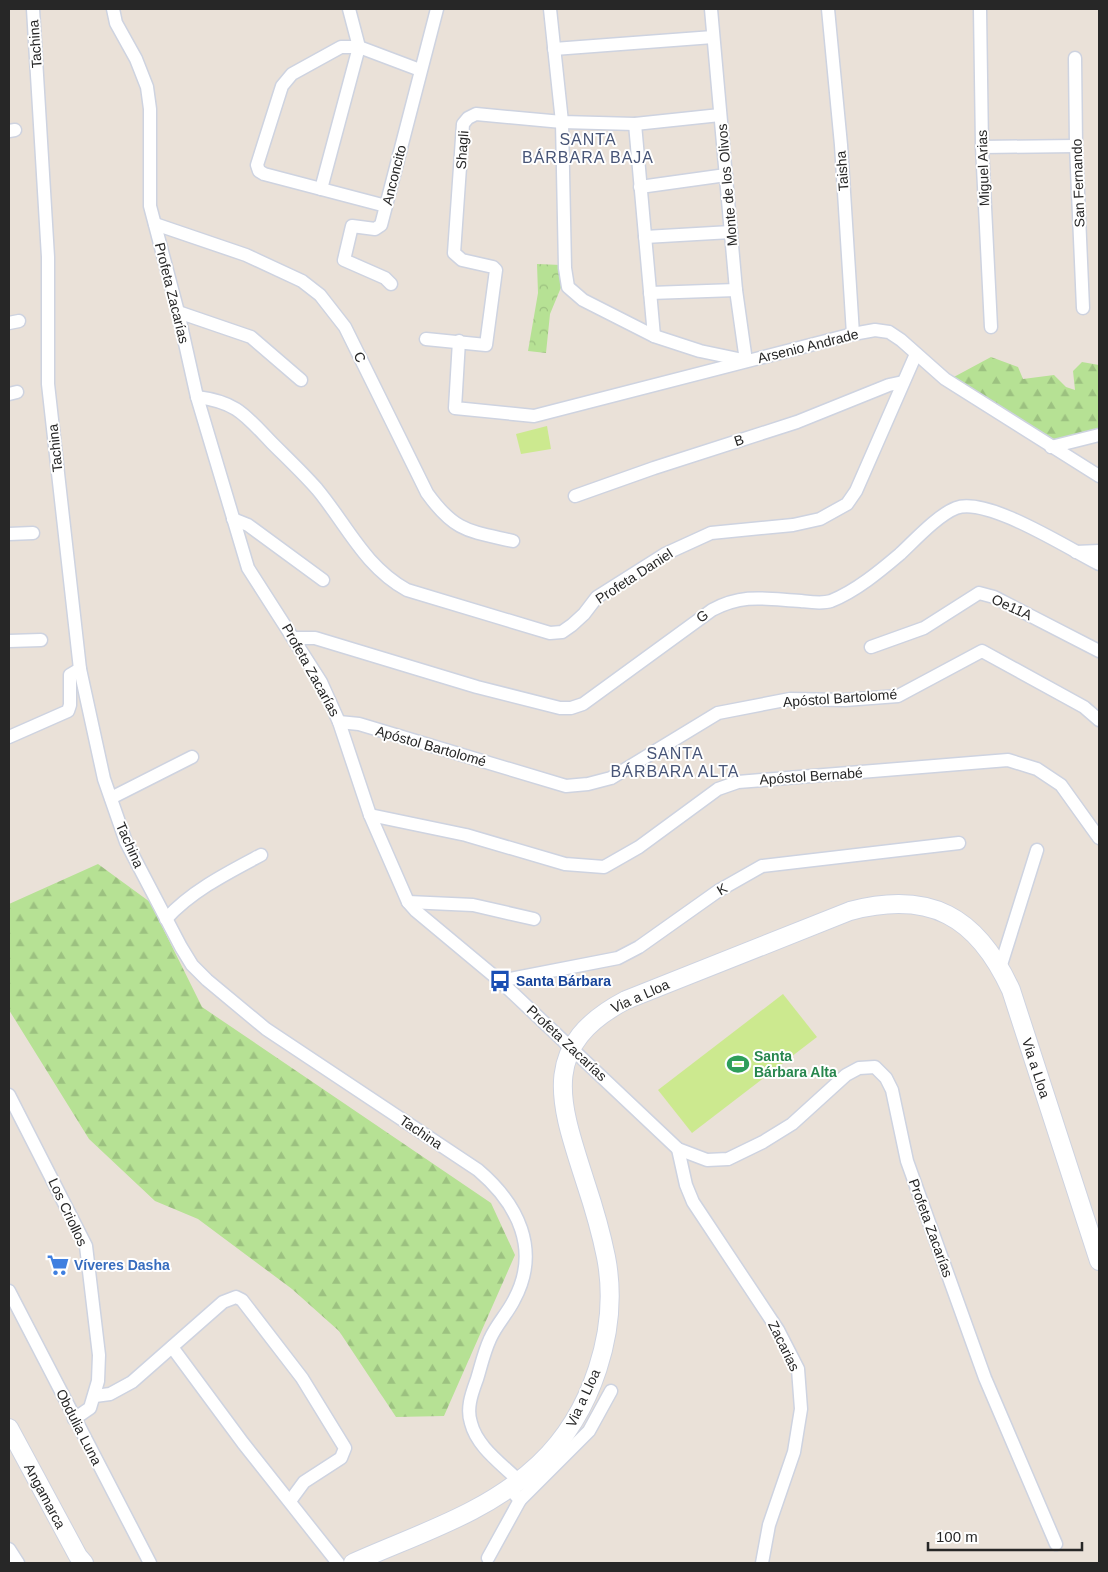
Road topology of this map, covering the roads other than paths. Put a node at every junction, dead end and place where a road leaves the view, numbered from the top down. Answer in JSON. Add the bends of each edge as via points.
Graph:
{"nodes":[{"id":1,"x":33,"y":9,"type":"edge"},
{"id":2,"x":113,"y":9,"type":"edge"},
{"id":3,"x":349,"y":9,"type":"edge"},
{"id":4,"x":437,"y":9,"type":"edge"},
{"id":5,"x":550,"y":9,"type":"edge"},
{"id":6,"x":711,"y":9,"type":"edge"},
{"id":7,"x":828,"y":9,"type":"edge"},
{"id":8,"x":980,"y":9,"type":"edge"},
{"id":9,"x":713,"y":37,"type":"junction"},
{"id":10,"x":359,"y":47,"type":"junction"},
{"id":11,"x":554,"y":49,"type":"junction"},
{"id":12,"x":1075,"y":58,"type":"dead end"},
{"id":13,"x":420,"y":70,"type":"junction"},
{"id":14,"x":720,"y":115,"type":"junction"},
{"id":15,"x":562,"y":122,"type":"junction"},
{"id":16,"x":635,"y":124,"type":"junction"},
{"id":17,"x":1076,"y":146,"type":"junction"},
{"id":18,"x":982,"y":147,"type":"junction"},
{"id":19,"x":726,"y":175,"type":"junction"},
{"id":20,"x":640,"y":187,"type":"junction"},
{"id":21,"x":321,"y":189,"type":"junction"},
{"id":22,"x":386,"y":206,"type":"junction"},
{"id":23,"x":155,"y":224,"type":"junction"},
{"id":24,"x":731,"y":232,"type":"junction"},
{"id":25,"x":645,"y":237,"type":"junction"},
{"id":26,"x":390,"y":284,"type":"dead end"},
{"id":27,"x":736,"y":290,"type":"junction"},
{"id":28,"x":650,"y":292,"type":"junction"},
{"id":29,"x":1083,"y":308,"type":"dead end"},
{"id":30,"x":178,"y":312,"type":"junction"},
{"id":31,"x":991,"y":327,"type":"dead end"},
{"id":32,"x":853,"y":334,"type":"junction"},
{"id":33,"x":654,"y":336,"type":"junction"},
{"id":34,"x":426,"y":339,"type":"dead end"},
{"id":35,"x":459,"y":341,"type":"junction"},
{"id":36,"x":916,"y":354,"type":"junction"},
{"id":37,"x":746,"y":361,"type":"junction"},
{"id":38,"x":301,"y":380,"type":"dead end"},
{"id":39,"x":903,"y":382,"type":"junction"},
{"id":40,"x":197,"y":396,"type":"junction"},
{"id":41,"x":1099,"y":435,"type":"edge"},
{"id":42,"x":1051,"y":447,"type":"junction"},
{"id":43,"x":1099,"y":476,"type":"edge"},
{"id":44,"x":575,"y":496,"type":"dead end"},
{"id":45,"x":232,"y":520,"type":"junction"},
{"id":46,"x":33,"y":533,"type":"dead end"},
{"id":47,"x":9,"y":534,"type":"edge"},
{"id":48,"x":513,"y":542,"type":"dead end"},
{"id":49,"x":1099,"y":551,"type":"edge"},
{"id":50,"x":1076,"y":552,"type":"junction"},
{"id":51,"x":1099,"y":564,"type":"edge"},
{"id":52,"x":323,"y":580,"type":"dead end"},
{"id":53,"x":295,"y":638,"type":"junction"},
{"id":54,"x":42,"y":640,"type":"dead end"},
{"id":55,"x":9,"y":641,"type":"edge"},
{"id":56,"x":871,"y":647,"type":"dead end"},
{"id":57,"x":1099,"y":651,"type":"edge"},
{"id":58,"x":80,"y":668,"type":"junction"},
{"id":59,"x":1099,"y":720,"type":"edge"},
{"id":60,"x":339,"y":722,"type":"junction"},
{"id":61,"x":9,"y":737,"type":"edge"},
{"id":62,"x":192,"y":757,"type":"dead end"},
{"id":63,"x":111,"y":798,"type":"junction"},
{"id":64,"x":370,"y":815,"type":"junction"},
{"id":65,"x":1099,"y":838,"type":"edge"},
{"id":66,"x":960,"y":844,"type":"dead end"},
{"id":67,"x":1037,"y":850,"type":"dead end"},
{"id":68,"x":261,"y":855,"type":"dead end"},
{"id":69,"x":408,"y":902,"type":"junction"},
{"id":70,"x":166,"y":919,"type":"junction"},
{"id":71,"x":534,"y":919,"type":"dead end"},
{"id":72,"x":1000,"y":968,"type":"junction"},
{"id":73,"x":500,"y":981,"type":"junction"},
{"id":74,"x":572,"y":1047,"type":"junction"},
{"id":75,"x":9,"y":1095,"type":"edge"},
{"id":76,"x":678,"y":1150,"type":"junction"},
{"id":77,"x":1099,"y":1261,"type":"edge"},
{"id":78,"x":9,"y":1291,"type":"edge"},
{"id":79,"x":172,"y":1348,"type":"junction"},
{"id":80,"x":611,"y":1391,"type":"dead end"},
{"id":81,"x":95,"y":1396,"type":"junction"},
{"id":82,"x":74,"y":1419,"type":"junction"},
{"id":83,"x":9,"y":1428,"type":"edge"},
{"id":84,"x":516,"y":1490,"type":"junction"},
{"id":85,"x":290,"y":1501,"type":"junction"},
{"id":86,"x":1056,"y":1544,"type":"dead end"},
{"id":87,"x":9,"y":1551,"type":"edge"},
{"id":88,"x":490,"y":1561,"type":"edge"},
{"id":89,"x":361,"y":1562,"type":"edge"},
{"id":90,"x":18,"y":1563,"type":"edge"},
{"id":91,"x":84,"y":1563,"type":"edge"},
{"id":92,"x":150,"y":1563,"type":"edge"},
{"id":93,"x":338,"y":1563,"type":"edge"},
{"id":94,"x":762,"y":1563,"type":"edge"}],
"edges":[{"from":1,"to":58,"type":"street","name":"Tachina","via":[[48,257],[48,384]]},
{"from":2,"to":23,"type":"street","name":"Profeta Zacarías","via":[[116,23],[147,87],[150,109],[149,186]]},
{"from":3,"to":10,"type":"street"},
{"from":4,"to":13,"type":"street","name":"Anconcito"},
{"from":5,"to":11,"type":"street","name":"Arsenio Andrade"},
{"from":6,"to":9,"type":"street","name":"Monte de los Olivos"},
{"from":7,"to":32,"type":"street","name":"Taisha","via":[[841,145]]},
{"from":8,"to":18,"type":"street","name":"Miguel Arias"},
{"from":9,"to":11,"type":"street"},
{"from":9,"to":14,"type":"street","name":"Monte de los Olivos"},
{"from":10,"to":13,"type":"street"},
{"from":10,"to":21,"type":"street"},
{"from":10,"to":21,"type":"street","via":[[336,48],[292,74],[282,86],[257,165],[259,171]]},
{"from":11,"to":15,"type":"street","name":"Arsenio Andrade"},
{"from":12,"to":17,"type":"street","name":"San Fernando"},
{"from":13,"to":22,"type":"street","name":"Anconcito"},
{"from":14,"to":16,"type":"street","name":"Shagli"},
{"from":14,"to":19,"type":"street","name":"Monte de los Olivos"},
{"from":15,"to":16,"type":"street","name":"Shagli"},
{"from":15,"to":33,"type":"street","name":"Arsenio Andrade","via":[[568,287],[583,300]]},
{"from":15,"to":35,"type":"street","name":"Shagli","via":[[476,114],[463,124],[454,253],[462,260],[493,267],[496,272],[486,345]]},
{"from":16,"to":20,"type":"street"},
{"from":17,"to":18,"type":"street"},
{"from":17,"to":29,"type":"street","name":"San Fernando"},
{"from":18,"to":31,"type":"street","name":"Miguel Arias"},
{"from":19,"to":20,"type":"street"},
{"from":19,"to":24,"type":"street","name":"Monte de los Olivos"},
{"from":20,"to":25,"type":"street"},
{"from":21,"to":22,"type":"street"},
{"from":22,"to":26,"type":"street","name":"Anconcito","via":[[379,228],[356,225],[350,228],[344,260],[385,278]]},
{"from":23,"to":30,"type":"street","name":"Profeta Zacarías"},
{"from":23,"to":48,"type":"street","name":"C","via":[[246,255],[302,281],[320,295],[345,327],[427,494],[442,515],[464,530]]},
{"from":24,"to":25,"type":"street"},
{"from":24,"to":27,"type":"street","name":"Monte de los Olivos"},
{"from":25,"to":28,"type":"street"},
{"from":27,"to":28,"type":"street"},
{"from":27,"to":37,"type":"street","name":"Monte de los Olivos"},
{"from":28,"to":33,"type":"street"},
{"from":30,"to":38,"type":"street","via":[[251,337]]},
{"from":30,"to":40,"type":"street","name":"Profeta Zacarías"},
{"from":32,"to":36,"type":"street","name":"Arsenio Andrade","via":[[875,330],[888,332]]},
{"from":32,"to":37,"type":"street","name":"Arsenio Andrade"},
{"from":33,"to":37,"type":"street","name":"Arsenio Andrade"},
{"from":34,"to":35,"type":"street","name":"Shagli"},
{"from":35,"to":37,"type":"street","via":[[456,408],[534,416]]},
{"from":36,"to":39,"type":"street","name":"Profeta Daniel"},
{"from":36,"to":42,"type":"street","name":"Arsenio Andrade","via":[[945,379]]},
{"from":39,"to":40,"type":"street","name":"Profeta Daniel","via":[[856,491],[835,513],[820,520],[793,525],[711,533],[665,554],[597,597],[584,614],[562,632],[550,632],[407,590],[388,579],[370,561],[317,489],[239,409],[217,399]]},
{"from":39,"to":44,"type":"street","name":"B","via":[[797,422]]},
{"from":40,"to":45,"type":"street","name":"Profeta Zacarías"},
{"from":41,"to":42,"type":"street"},
{"from":42,"to":43,"type":"street","name":"Arsenio Andrade"},
{"from":45,"to":52,"type":"street","via":[[248,525]]},
{"from":45,"to":53,"type":"street","name":"Profeta Zacarías","via":[[248,568]]},
{"from":46,"to":47,"type":"street"},
{"from":49,"to":50,"type":"street"},
{"from":50,"to":51,"type":"street","name":"G"},
{"from":50,"to":53,"type":"street","name":"G","via":[[998,512],[978,507],[957,508],[882,569],[844,595],[829,602],[745,597],[729,600],[698,619],[583,704],[571,708],[477,687],[315,638]]},
{"from":53,"to":60,"type":"street","name":"Profeta Zacarías","via":[[321,682]]},
{"from":54,"to":55,"type":"street"},
{"from":56,"to":57,"type":"street","name":"Oe11A","via":[[924,628],[979,594],[994,597]]},
{"from":58,"to":61,"type":"street","via":[[70,675],[68,710]]},
{"from":58,"to":63,"type":"street","name":"Tachina"},
{"from":59,"to":60,"type":"street","name":"Apóstol Bartolomé","via":[[1084,707],[982,651],[898,696],[845,700],[790,699],[718,713],[611,778],[588,784],[566,786],[359,724]]},
{"from":60,"to":64,"type":"street","name":"Profeta Zacarías"},
{"from":62,"to":63,"type":"street"},
{"from":63,"to":70,"type":"street","name":"Tachina","via":[[126,842]]},
{"from":64,"to":65,"type":"street","name":"Apóstol Bernabé","via":[[466,835],[565,864],[604,867],[639,847],[718,790],[738,782],[1008,760],[1037,768],[1061,785]]},
{"from":64,"to":69,"type":"street","name":"Profeta Zacarías"},
{"from":66,"to":73,"type":"street","name":"K","via":[[762,866],[718,891],[618,958]]},
{"from":67,"to":72,"type":"street"},
{"from":68,"to":70,"type":"street","via":[[202,890]]},
{"from":69,"to":71,"type":"street","via":[[473,905]]},
{"from":69,"to":73,"type":"street","name":"Profeta Zacarías"},
{"from":70,"to":84,"type":"street","name":"Tachina","via":[[192,965],[266,1029],[478,1170],[511,1204],[522,1230],[527,1258],[515,1299],[490,1338],[469,1402],[470,1423],[481,1444]]},
{"from":72,"to":74,"type":"street","name":"Via a Lloa","via":[[981,940],[951,916],[904,903],[877,904],[850,911],[626,1000],[609,1008],[594,1021]]},
{"from":72,"to":77,"type":"street","name":"Via a Lloa"},
{"from":73,"to":74,"type":"street","name":"Profeta Zacarías"},
{"from":74,"to":76,"type":"street","name":"Profeta Zacarías"},
{"from":74,"to":84,"type":"street","name":"Via a Lloa","via":[[563,1070],[563,1106],[606,1258],[608,1330],[596,1371],[572,1425]]},
{"from":75,"to":81,"type":"street","name":"Los Criollos","via":[[86,1246],[99,1355]]},
{"from":76,"to":86,"type":"street","name":"Profeta Zacarías","via":[[707,1160],[728,1158],[792,1124],[846,1075],[859,1068],[875,1068],[886,1078],[892,1090],[907,1162],[985,1378]]},
{"from":76,"to":94,"type":"street","name":"Zacarias","via":[[693,1202],[778,1330],[798,1369],[801,1409],[794,1452],[770,1525]]},
{"from":78,"to":82,"type":"street","name":"Obdulia Luna"},
{"from":79,"to":81,"type":"street","via":[[121,1390]]},
{"from":79,"to":85,"type":"street"},
{"from":79,"to":85,"type":"street","via":[[223,1302],[236,1297],[247,1304],[302,1378],[344,1448],[342,1458],[304,1482]]},
{"from":80,"to":84,"type":"street","via":[[589,1431]]},
{"from":81,"to":82,"type":"street","via":[[90,1408]]},
{"from":82,"to":92,"type":"street","name":"Obdulia Luna"},
{"from":83,"to":91,"type":"street","name":"Angamarca"},
{"from":84,"to":88,"type":"street"},
{"from":84,"to":89,"type":"street","name":"Via a Lloa","via":[[462,1518]]},
{"from":85,"to":93,"type":"street"},
{"from":87,"to":90,"type":"street"}]}
